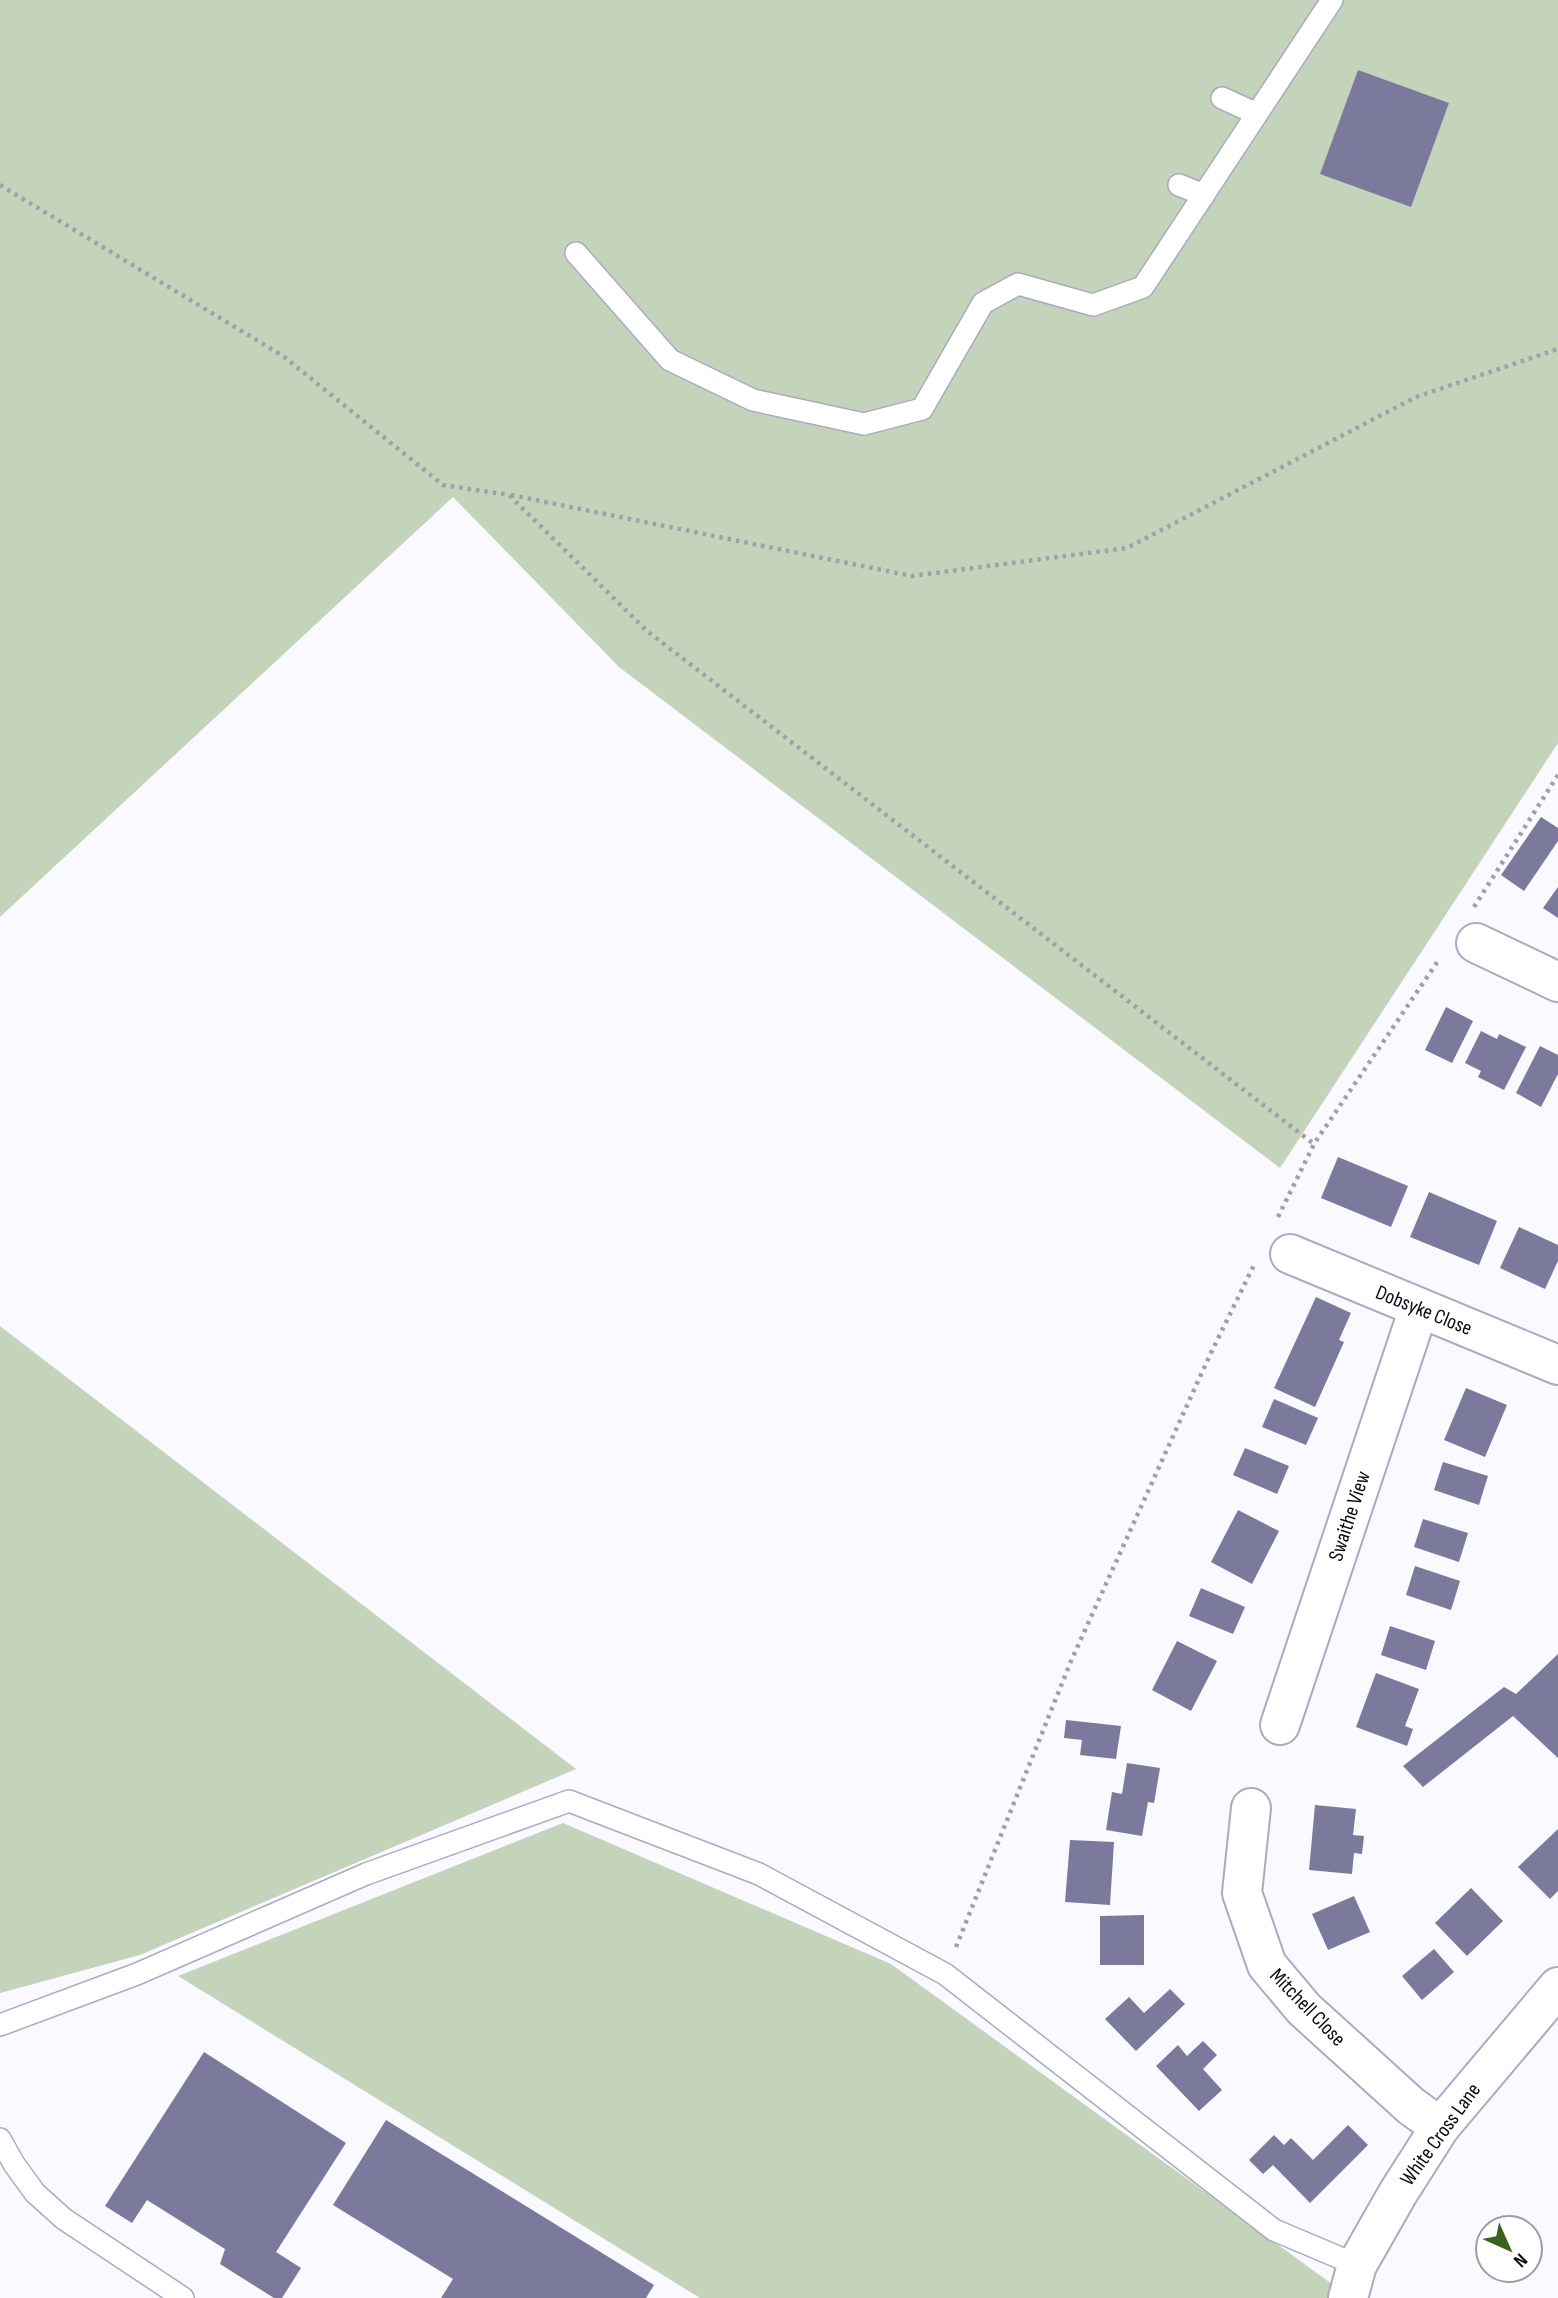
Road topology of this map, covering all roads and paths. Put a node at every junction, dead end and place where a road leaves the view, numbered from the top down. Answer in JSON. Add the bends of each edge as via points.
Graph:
{"nodes":[{"id":1,"x":1332,"y":0,"type":"edge"},
{"id":2,"x":1222,"y":98,"type":"dead end"},
{"id":3,"x":1257,"y":114,"type":"junction"},
{"id":4,"x":0,"y":185,"type":"edge"},
{"id":5,"x":1179,"y":185,"type":"dead end"},
{"id":6,"x":1204,"y":195,"type":"junction"},
{"id":7,"x":576,"y":253,"type":"dead end"},
{"id":8,"x":1558,"y":349,"type":"edge"},
{"id":9,"x":509,"y":495,"type":"junction"},
{"id":10,"x":1558,"y":775,"type":"edge"},
{"id":11,"x":1464,"y":935,"type":"junction"},
{"id":12,"x":1558,"y":982,"type":"edge"},
{"id":13,"x":1314,"y":1144,"type":"junction"},
{"id":14,"x":1277,"y":1219,"type":"dead end"},
{"id":15,"x":1274,"y":1255,"type":"joint"},
{"id":16,"x":1419,"y":1308,"type":"junction"},
{"id":17,"x":1558,"y":1365,"type":"edge"},
{"id":18,"x":1280,"y":1726,"type":"dead end"},
{"id":19,"x":1251,"y":1808,"type":"dead end"},
{"id":20,"x":945,"y":1974,"type":"junction"},
{"id":21,"x":1558,"y":1987,"type":"edge"},
{"id":22,"x":0,"y":2025,"type":"edge"},
{"id":23,"x":1440,"y":2127,"type":"junction"},
{"id":24,"x":0,"y":2139,"type":"edge"},
{"id":25,"x":1353,"y":2281,"type":"edge"},
{"id":26,"x":183,"y":2298,"type":"edge"}],
"edges":[{"from":1,"to":3,"type":"lane"},
{"from":2,"to":3,"type":"lane"},
{"from":3,"to":6,"type":"lane"},
{"from":4,"to":9,"type":"path","via":[[283,356],[443,485]]},
{"from":5,"to":6,"type":"lane"},
{"from":6,"to":7,"type":"lane","via":[[1143,287],[1093,305],[1017,284],[983,303],[922,409],[864,425],[753,400],[670,360]]},
{"from":8,"to":9,"type":"path","via":[[1416,397],[1127,548],[912,576]]},
{"from":9,"to":13,"type":"path","via":[[647,631]]},
{"from":10,"to":11,"type":"path"},
{"from":11,"to":12,"type":"street"},
{"from":11,"to":13,"type":"path"},
{"from":13,"to":14,"type":"path"},
{"from":15,"to":16,"type":"street","name":"Dobsyke Close"},
{"from":15,"to":20,"type":"path","via":[[1209,1357],[1071,1661]]},
{"from":16,"to":17,"type":"street","name":"Dobsyke Close"},
{"from":16,"to":18,"type":"street","name":"Swaithe View"},
{"from":19,"to":23,"type":"street","name":"Mitchell Close","via":[[1242,1893],[1267,1965],[1304,2009]]},
{"from":20,"to":22,"type":"lane","via":[[759,1874],[569,1801],[366,1874],[137,1974]]},
{"from":20,"to":25,"type":"lane","via":[[1274,2230]]},
{"from":21,"to":23,"type":"street","name":"White Cross Lane"},
{"from":23,"to":25,"type":"street","name":"White Cross Lane","via":[[1398,2193]]},
{"from":24,"to":26,"type":"lane","via":[[34,2193],[64,2219]]}]}
